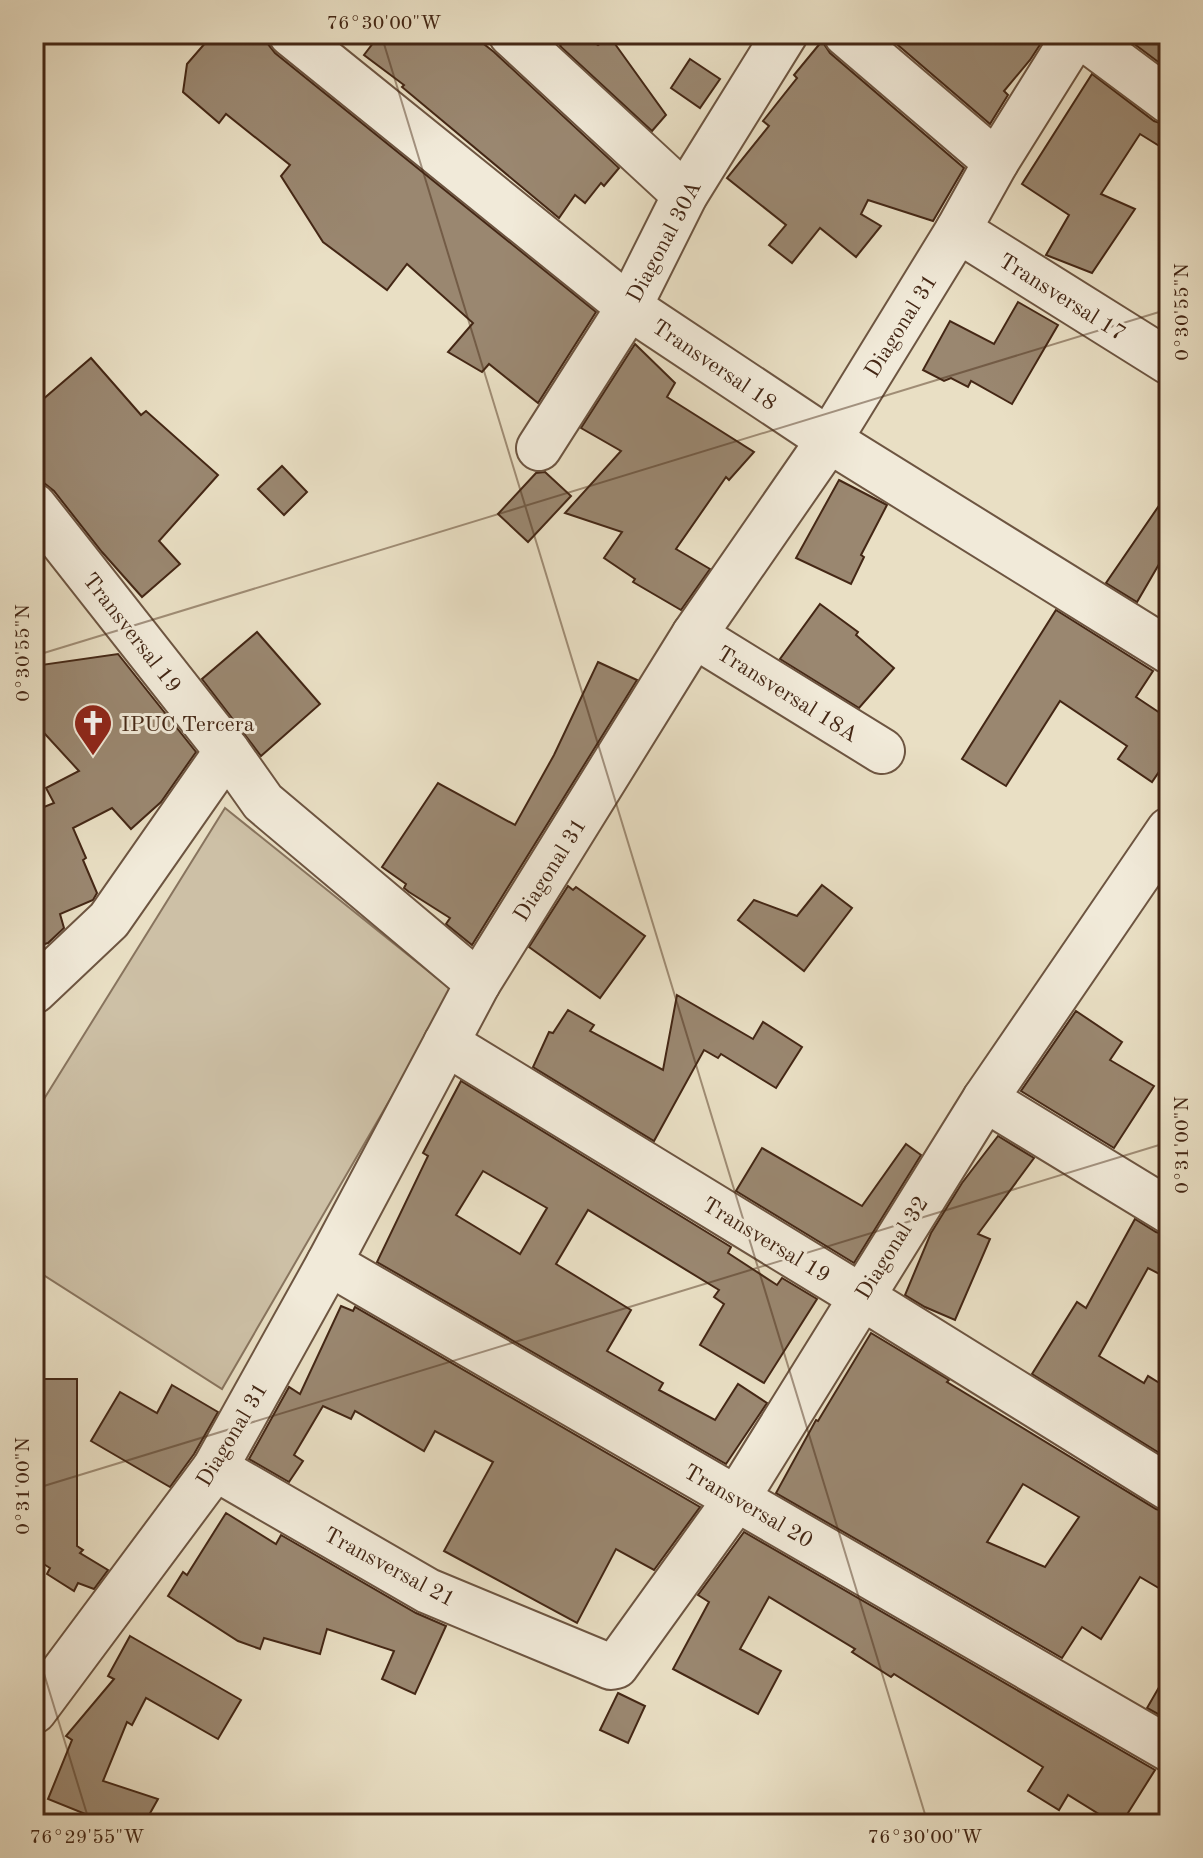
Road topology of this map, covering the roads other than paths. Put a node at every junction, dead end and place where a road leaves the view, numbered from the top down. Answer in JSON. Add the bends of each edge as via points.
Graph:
{"nodes":[{"id":1,"x":291,"y":34,"type":"edge"},
{"id":2,"x":511,"y":34,"type":"edge"},
{"id":3,"x":785,"y":34,"type":"edge"},
{"id":4,"x":846,"y":34,"type":"edge"},
{"id":5,"x":1078,"y":34,"type":"edge"},
{"id":6,"x":1169,"y":101,"type":"edge"},
{"id":7,"x":996,"y":162,"type":"junction"},
{"id":8,"x":685,"y":195,"type":"junction"},
{"id":9,"x":958,"y":230,"type":"junction"},
{"id":10,"x":629,"y":307,"type":"junction"},
{"id":11,"x":1169,"y":362,"type":"edge"},
{"id":12,"x":829,"y":440,"type":"junction"},
{"id":13,"x":539,"y":448,"type":"dead end"},
{"id":14,"x":34,"y":506,"type":"edge"},
{"id":15,"x":694,"y":635,"type":"junction"},
{"id":16,"x":1169,"y":651,"type":"edge"},
{"id":17,"x":227,"y":751,"type":"junction"},
{"id":18,"x":882,"y":751,"type":"dead end"},
{"id":19,"x":1169,"y":830,"type":"edge"},
{"id":20,"x":478,"y":983,"type":"junction"},
{"id":21,"x":34,"y":991,"type":"edge"},
{"id":22,"x":446,"y":1043,"type":"junction"},
{"id":23,"x":985,"y":1099,"type":"junction"},
{"id":24,"x":1169,"y":1211,"type":"edge"},
{"id":25,"x":329,"y":1263,"type":"junction"},
{"id":26,"x":860,"y":1296,"type":"junction"},
{"id":27,"x":215,"y":1468,"type":"junction"},
{"id":28,"x":1169,"y":1488,"type":"edge"},
{"id":29,"x":737,"y":1498,"type":"junction"},
{"id":30,"x":616,"y":1666,"type":"joint"},
{"id":31,"x":34,"y":1711,"type":"edge"},
{"id":32,"x":1169,"y":1749,"type":"edge"}],
"edges":[{"from":1,"to":10,"type":"street","name":"Transversal 18"},
{"from":2,"to":8,"type":"street"},
{"from":3,"to":8,"type":"street","name":"Diagonal 30A"},
{"from":4,"to":7,"type":"street"},
{"from":5,"to":6,"type":"street"},
{"from":5,"to":7,"type":"street","name":"Diagonal 31"},
{"from":7,"to":9,"type":"street","name":"Diagonal 31"},
{"from":8,"to":10,"type":"street","name":"Diagonal 30A"},
{"from":9,"to":11,"type":"street","name":"Transversal 17"},
{"from":9,"to":12,"type":"street","name":"Diagonal 31"},
{"from":10,"to":12,"type":"street","name":"Transversal 18"},
{"from":10,"to":13,"type":"street","name":"Diagonal 30A"},
{"from":12,"to":15,"type":"street","name":"Diagonal 31"},
{"from":12,"to":16,"type":"street","name":"Transversal 18"},
{"from":14,"to":17,"type":"street","name":"Transversal 19"},
{"from":15,"to":18,"type":"street","name":"Transversal 18A"},
{"from":15,"to":20,"type":"street","name":"Diagonal 31"},
{"from":17,"to":20,"type":"street","name":"Transversal 19","via":[[263,802]]},
{"from":17,"to":21,"type":"street","via":[[109,920]]},
{"from":19,"to":23,"type":"street","name":"Diagonal 32"},
{"from":20,"to":22,"type":"street","name":"Diagonal 31"},
{"from":22,"to":25,"type":"street","name":"Diagonal 31"},
{"from":22,"to":26,"type":"street","name":"Transversal 19"},
{"from":23,"to":24,"type":"street"},
{"from":23,"to":26,"type":"street","name":"Diagonal 32"},
{"from":25,"to":27,"type":"street","name":"Diagonal 31"},
{"from":25,"to":29,"type":"street","name":"Transversal 20"},
{"from":26,"to":28,"type":"street","name":"Transversal 19"},
{"from":26,"to":29,"type":"street","name":"Diagonal 32"},
{"from":27,"to":30,"type":"street","name":"Transversal 21","via":[[428,1591]]},
{"from":27,"to":31,"type":"street","name":"Diagonal 31"},
{"from":29,"to":30,"type":"street","name":"Diagonal 32"},
{"from":29,"to":32,"type":"street","name":"Transversal 20"}]}
